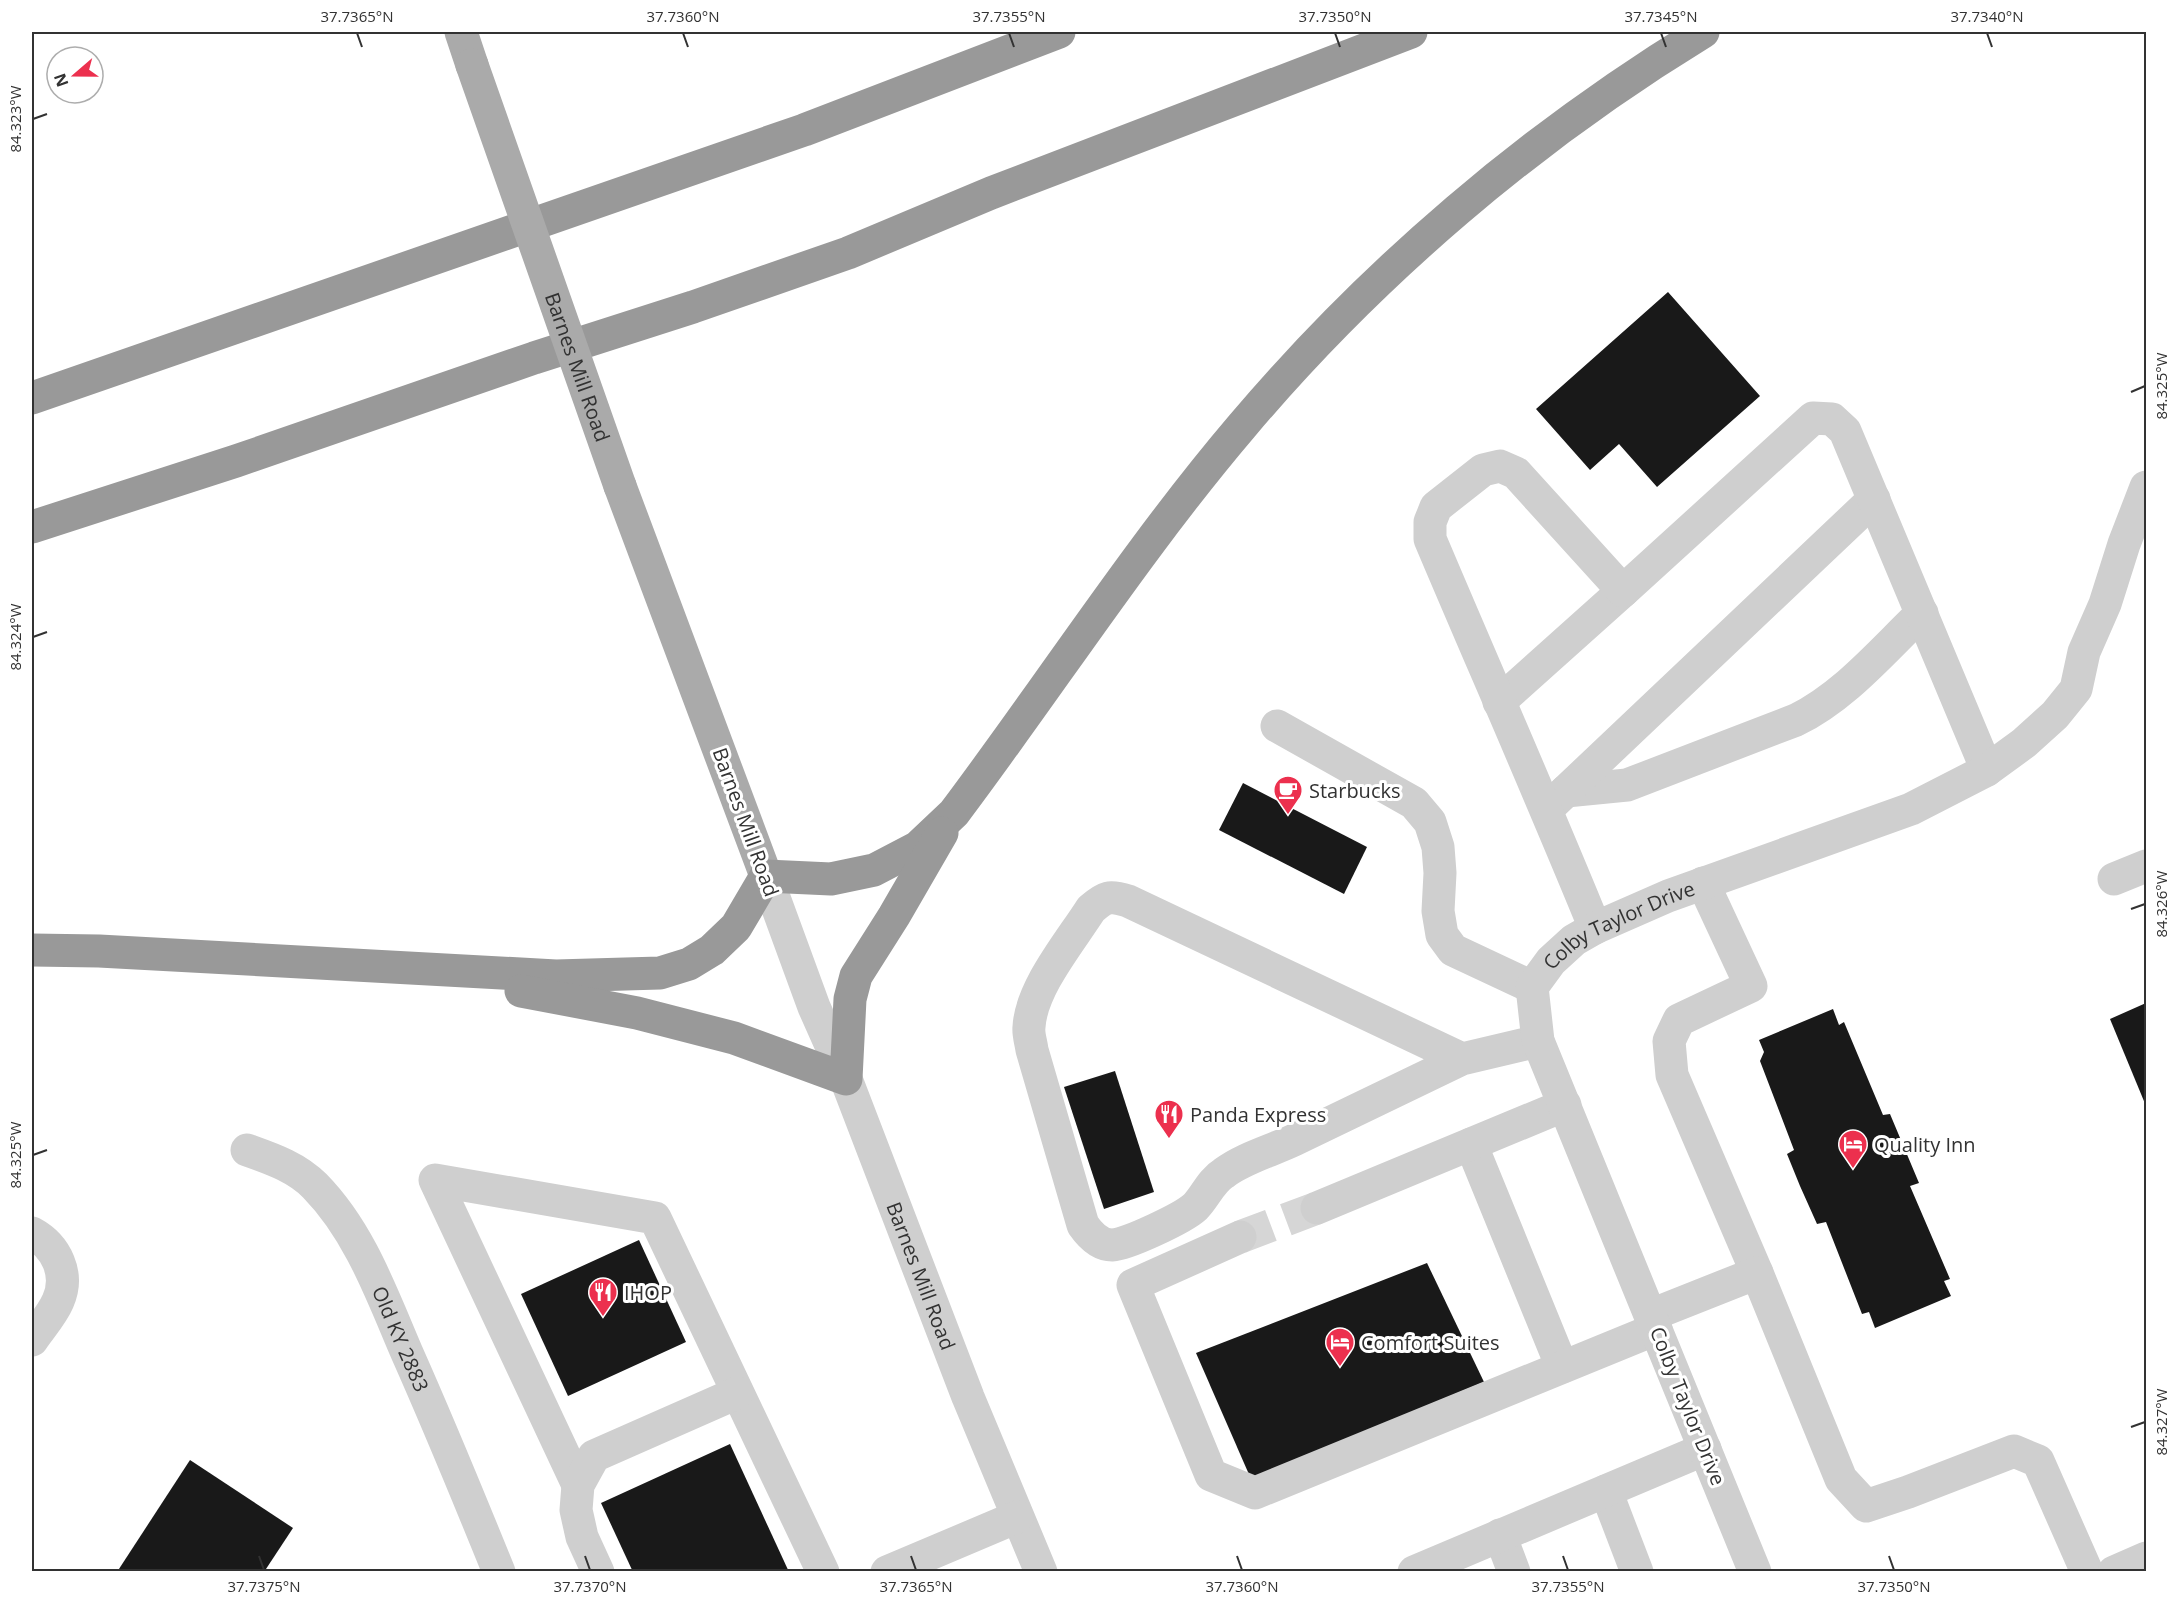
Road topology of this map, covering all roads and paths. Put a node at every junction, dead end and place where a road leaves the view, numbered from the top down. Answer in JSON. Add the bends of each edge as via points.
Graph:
{"nodes":[{"id":1,"x":461,"y":32,"type":"edge"},
{"id":2,"x":1059,"y":32,"type":"edge"},
{"id":3,"x":1411,"y":32,"type":"edge"},
{"id":4,"x":1703,"y":32,"type":"edge"},
{"id":5,"x":32,"y":398,"type":"edge"},
{"id":6,"x":2146,"y":487,"type":"edge"},
{"id":7,"x":1874,"y":499,"type":"junction"},
{"id":8,"x":32,"y":527,"type":"edge"},
{"id":9,"x":2135,"y":547,"type":"edge"},
{"id":10,"x":1623,"y":591,"type":"junction"},
{"id":11,"x":1922,"y":613,"type":"junction"},
{"id":12,"x":1499,"y":702,"type":"junction"},
{"id":13,"x":1277,"y":726,"type":"dead end"},
{"id":14,"x":1987,"y":770,"type":"junction"},
{"id":15,"x":1556,"y":800,"type":"junction"},
{"id":16,"x":954,"y":813,"type":"junction"},
{"id":17,"x":2146,"y":866,"type":"edge"},
{"id":18,"x":766,"y":876,"type":"junction"},
{"id":19,"x":2114,"y":879,"type":"dead end"},
{"id":20,"x":1703,"y":883,"type":"junction"},
{"id":21,"x":1596,"y":928,"type":"junction"},
{"id":22,"x":32,"y":950,"type":"edge"},
{"id":23,"x":410,"y":969,"type":"junction"},
{"id":24,"x":1532,"y":987,"type":"junction"},
{"id":25,"x":1538,"y":1041,"type":"junction"},
{"id":26,"x":1462,"y":1059,"type":"junction"},
{"id":27,"x":846,"y":1079,"type":"junction"},
{"id":28,"x":1565,"y":1105,"type":"junction"},
{"id":29,"x":1471,"y":1144,"type":"junction"},
{"id":30,"x":247,"y":1150,"type":"dead end"},
{"id":31,"x":1317,"y":1208,"type":"tunnel mouth"},
{"id":32,"x":32,"y":1233,"type":"edge"},
{"id":33,"x":1240,"y":1237,"type":"tunnel mouth"},
{"id":34,"x":1757,"y":1273,"type":"junction"},
{"id":35,"x":1654,"y":1322,"type":"junction"},
{"id":36,"x":32,"y":1340,"type":"edge"},
{"id":37,"x":1562,"y":1367,"type":"junction"},
{"id":38,"x":737,"y":1393,"type":"junction"},
{"id":39,"x":1705,"y":1449,"type":"junction"},
{"id":40,"x":578,"y":1485,"type":"junction"},
{"id":41,"x":1606,"y":1491,"type":"junction"},
{"id":42,"x":1017,"y":1517,"type":"junction"},
{"id":43,"x":1500,"y":1535,"type":"junction"},
{"id":44,"x":2146,"y":1558,"type":"edge"},
{"id":45,"x":499,"y":1572,"type":"edge"},
{"id":46,"x":598,"y":1572,"type":"edge"},
{"id":47,"x":823,"y":1572,"type":"edge"},
{"id":48,"x":887,"y":1572,"type":"edge"},
{"id":49,"x":1041,"y":1572,"type":"edge"},
{"id":50,"x":1414,"y":1572,"type":"edge"},
{"id":51,"x":1514,"y":1572,"type":"edge"},
{"id":52,"x":1637,"y":1572,"type":"edge"},
{"id":53,"x":1755,"y":1572,"type":"edge"},
{"id":54,"x":2087,"y":1572,"type":"edge"},
{"id":55,"x":2114,"y":1572,"type":"edge"}],
"edges":[{"from":1,"to":18,"type":"main road","name":"Barnes Mill Road","bridge":true,"via":[[620,486]]},
{"from":2,"to":5,"type":"highway","via":[[793,134]]},
{"from":3,"to":8,"type":"highway","via":[[1023,180],[848,253],[247,458]]},
{"from":4,"to":16,"type":"highway","via":[[1554,132],[1467,202],[1310,350],[1182,499]]},
{"from":6,"to":9,"type":"street","name":"Colby Taylor Drive"},
{"from":7,"to":10,"type":"street","via":[[1845,431],[1832,419],[1813,418]]},
{"from":7,"to":11,"type":"street"},
{"from":7,"to":15,"type":"street"},
{"from":9,"to":14,"type":"street","name":"Colby Taylor Drive","via":[[2084,652],[2076,689],[2055,715]]},
{"from":10,"to":12,"type":"street"},
{"from":10,"to":12,"type":"street","via":[[1516,473],[1500,466],[1483,470],[1436,507],[1430,522],[1430,539]]},
{"from":11,"to":14,"type":"street"},
{"from":11,"to":15,"type":"street","via":[[1815,711],[1627,785]]},
{"from":12,"to":15,"type":"street"},
{"from":13,"to":24,"type":"street","via":[[1414,803],[1430,822],[1438,847],[1442,935],[1453,950]]},
{"from":14,"to":20,"type":"street","name":"Colby Taylor Drive","via":[[1911,809]]},
{"from":15,"to":21,"type":"street"},
{"from":16,"to":18,"type":"highway","via":[[918,847],[874,870],[831,879]]},
{"from":16,"to":27,"type":"highway","via":[[856,976],[850,999]]},
{"from":17,"to":19,"type":"street"},
{"from":18,"to":23,"type":"highway","via":[[736,927],[712,950],[689,964],[660,973],[556,976]]},
{"from":18,"to":27,"type":"street","name":"Barnes Mill Road","via":[[814,1008]]},
{"from":20,"to":21,"type":"street","name":"Colby Taylor Drive"},
{"from":20,"to":34,"type":"street","via":[[1751,986],[1679,1020],[1669,1041],[1672,1075]]},
{"from":21,"to":24,"type":"street","name":"Colby Taylor Drive","via":[[1574,940],[1551,961]]},
{"from":22,"to":23,"type":"highway"},
{"from":23,"to":27,"type":"highway","via":[[637,1013],[734,1038]]},
{"from":24,"to":25,"type":"street","name":"Colby Taylor Drive"},
{"from":25,"to":26,"type":"street"},
{"from":25,"to":28,"type":"street","name":"Colby Taylor Drive"},
{"from":26,"to":26,"type":"street","via":[[1113,896],[1091,909],[1038,990],[1028,1028],[1083,1226],[1091,1236],[1113,1245],[1183,1217],[1222,1173],[1238,1164]]},
{"from":27,"to":42,"type":"street","name":"Barnes Mill Road"},
{"from":28,"to":29,"type":"street"},
{"from":28,"to":35,"type":"street","name":"Colby Taylor Drive"},
{"from":29,"to":31,"type":"street"},
{"from":29,"to":37,"type":"street"},
{"from":30,"to":45,"type":"street","name":"Old KY 2883","via":[[287,1164],[314,1185],[360,1248]]},
{"from":32,"to":36,"type":"street","via":[[55,1253],[63,1272],[58,1300]]},
{"from":33,"to":37,"type":"street","via":[[1133,1285],[1211,1475],[1244,1489],[1255,1493]]},
{"from":34,"to":35,"type":"street"},
{"from":34,"to":54,"type":"street","via":[[1841,1479],[1866,1506],[2014,1451],[2038,1461]]},
{"from":35,"to":37,"type":"street"},
{"from":35,"to":39,"type":"street","name":"Colby Taylor Drive"},
{"from":38,"to":40,"type":"street","via":[[594,1456]]},
{"from":38,"to":40,"type":"street","via":[[655,1218],[435,1180]]},
{"from":38,"to":47,"type":"street"},
{"from":39,"to":41,"type":"street"},
{"from":39,"to":53,"type":"street","name":"Colby Taylor Drive"},
{"from":40,"to":46,"type":"street","via":[[576,1509],[582,1537]]},
{"from":41,"to":43,"type":"street"},
{"from":41,"to":52,"type":"street"},
{"from":42,"to":48,"type":"street"},
{"from":42,"to":49,"type":"street","name":"Barnes Mill Road"},
{"from":43,"to":50,"type":"street"},
{"from":43,"to":51,"type":"street"},
{"from":44,"to":55,"type":"street"}]}
